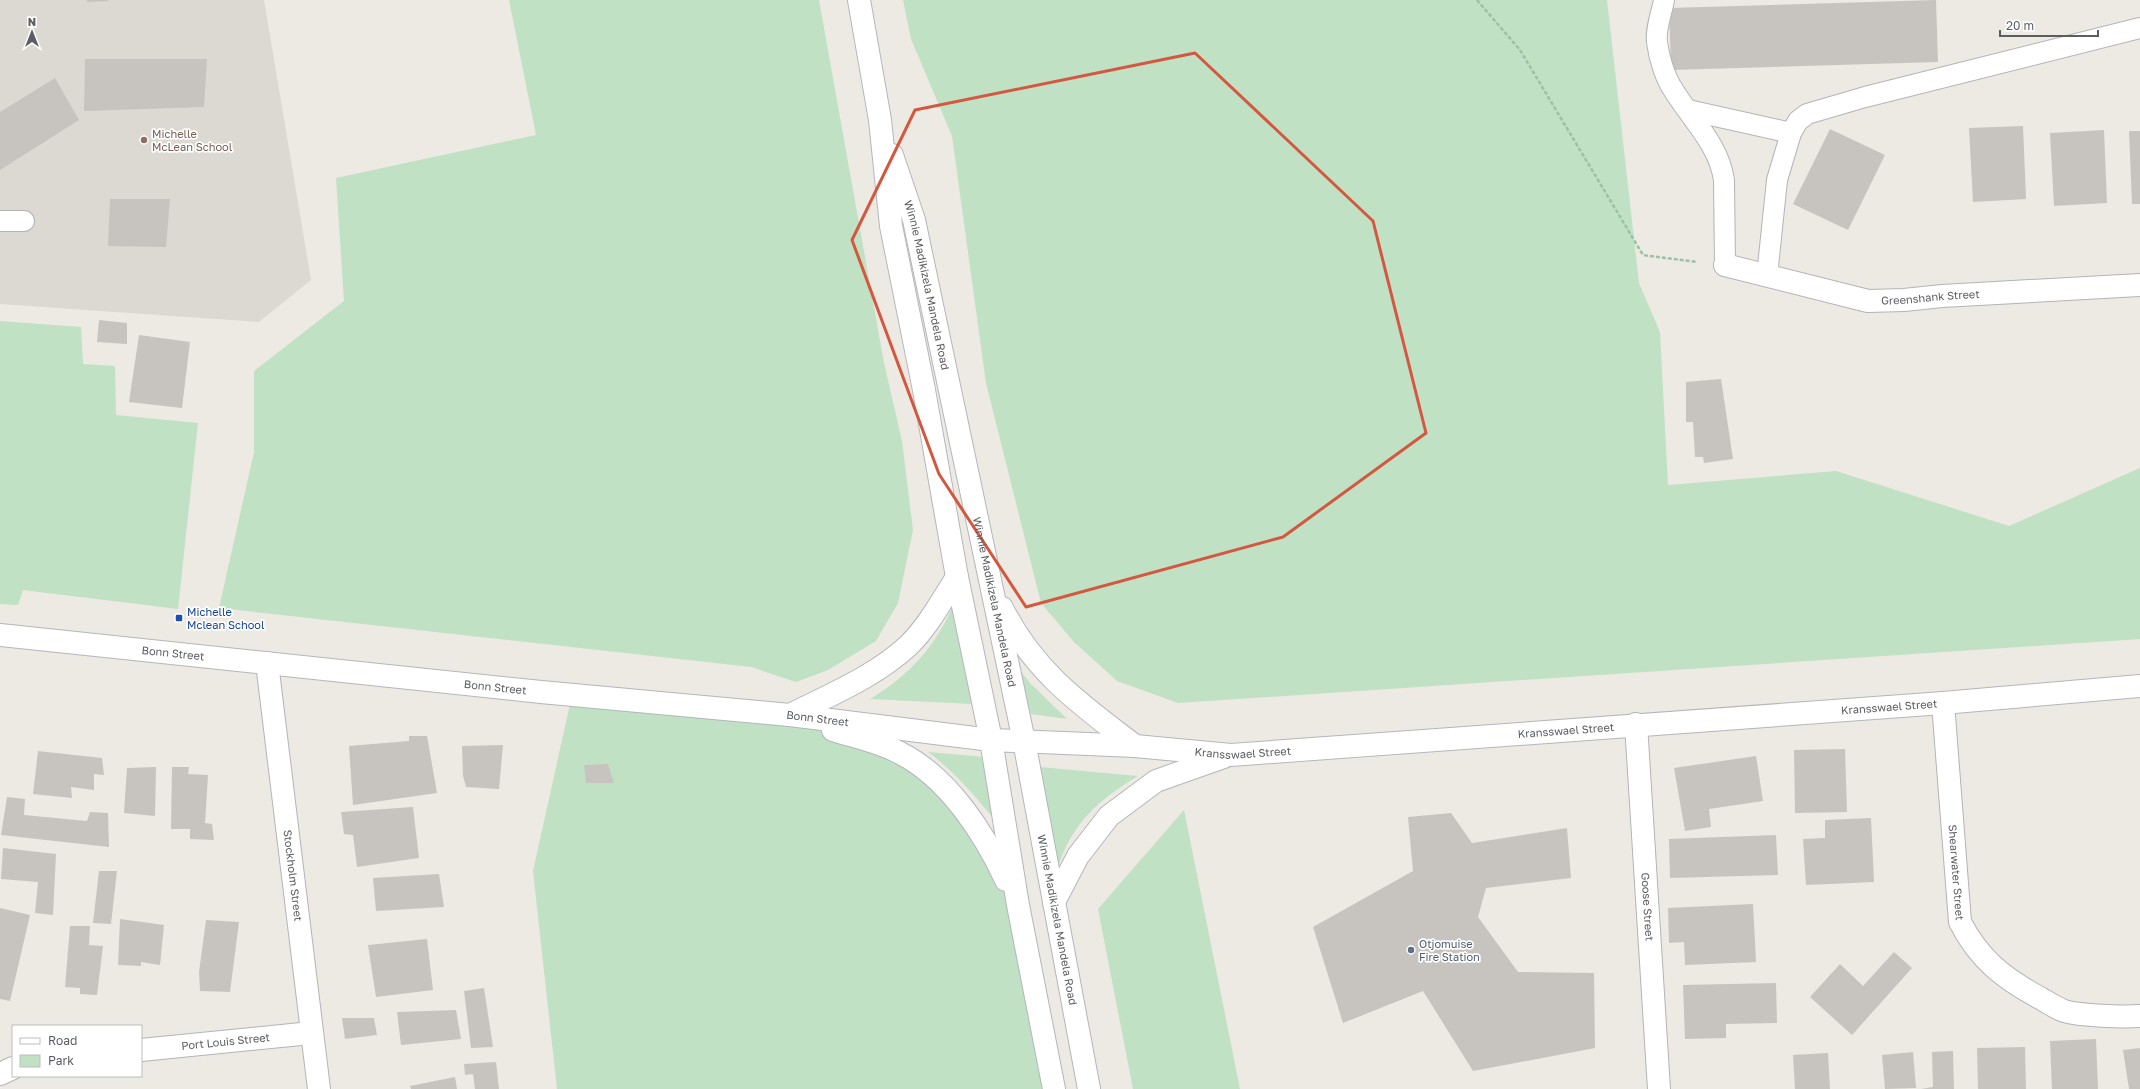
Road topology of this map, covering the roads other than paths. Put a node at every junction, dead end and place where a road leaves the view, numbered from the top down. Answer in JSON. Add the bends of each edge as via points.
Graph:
{"nodes":[{"id":1,"x":859,"y":0,"type":"edge"},
{"id":2,"x":1664,"y":0,"type":"edge"},
{"id":3,"x":2140,"y":28,"type":"edge"},
{"id":4,"x":1688,"y":110,"type":"junction"},
{"id":5,"x":880,"y":120,"type":"junction"},
{"id":6,"x":1791,"y":133,"type":"junction"},
{"id":7,"x":0,"y":221,"type":"edge"},
{"id":8,"x":24,"y":221,"type":"dead end"},
{"id":9,"x":1725,"y":265,"type":"joint"},
{"id":10,"x":1767,"y":276,"type":"junction"},
{"id":11,"x":2140,"y":284,"type":"edge"},
{"id":12,"x":957,"y":577,"type":"junction"},
{"id":13,"x":991,"y":585,"type":"junction"},
{"id":14,"x":0,"y":635,"type":"edge"},
{"id":15,"x":267,"y":663,"type":"junction"},
{"id":16,"x":2140,"y":686,"type":"edge"},
{"id":17,"x":1943,"y":702,"type":"junction"},
{"id":18,"x":790,"y":715,"type":"junction"},
{"id":19,"x":1636,"y":724,"type":"junction"},
{"id":20,"x":991,"y":740,"type":"junction"},
{"id":21,"x":1024,"y":741,"type":"junction"},
{"id":22,"x":1135,"y":746,"type":"junction"},
{"id":23,"x":1231,"y":755,"type":"junction"},
{"id":24,"x":1054,"y":902,"type":"junction"},
{"id":25,"x":1018,"y":905,"type":"junction"},
{"id":26,"x":2140,"y":1016,"type":"edge"},
{"id":27,"x":311,"y":1033,"type":"junction"},
{"id":28,"x":142,"y":1050,"type":"edge"},
{"id":29,"x":12,"y":1068,"type":"edge"},
{"id":30,"x":0,"y":1074,"type":"edge"},
{"id":31,"x":319,"y":1089,"type":"edge"},
{"id":32,"x":1054,"y":1089,"type":"edge"},
{"id":33,"x":1089,"y":1089,"type":"edge"},
{"id":34,"x":1659,"y":1089,"type":"edge"}],
"edges":[{"from":1,"to":5,"type":"street","name":"Winnie Madikizela Mandela Road"},
{"from":2,"to":4,"type":"lane","via":[[1656,40],[1663,67],[1673,90]]},
{"from":3,"to":6,"type":"lane","via":[[1806,114]]},
{"from":4,"to":6,"type":"lane"},
{"from":4,"to":9,"type":"lane","via":[[1714,149],[1722,167]]},
{"from":5,"to":12,"type":"street","name":"Winnie Madikizela Mandela Road","via":[[891,226],[924,390]]},
{"from":5,"to":13,"type":"street","name":"Winnie Madikizela Mandela Road","via":[[914,220]]},
{"from":6,"to":10,"type":"lane","via":[[1777,180]]},
{"from":7,"to":8,"type":"lane"},
{"from":9,"to":10,"type":"street","name":"Greenshank Street"},
{"from":10,"to":11,"type":"street","name":"Greenshank Street","via":[[1868,301]]},
{"from":12,"to":18,"type":"street","via":[[925,626],[908,645],[877,669]]},
{"from":12,"to":20,"type":"street","name":"Winnie Madikizela Mandela Road"},
{"from":13,"to":21,"type":"street","name":"Winnie Madikizela Mandela Road"},
{"from":13,"to":22,"type":"street","via":[[1008,620],[1052,680]]},
{"from":14,"to":15,"type":"street","name":"Bonn Street"},
{"from":15,"to":18,"type":"street","name":"Bonn Street"},
{"from":15,"to":27,"type":"street","name":"Stockholm Street"},
{"from":16,"to":17,"type":"street","name":"Kransswael Street"},
{"from":17,"to":19,"type":"street","name":"Kransswael Street"},
{"from":17,"to":26,"type":"street","name":"Shearwater Street","via":[[1960,922],[1970,942],[1990,965],[2018,986],[2064,1011],[2124,1017]]},
{"from":18,"to":20,"type":"street","name":"Bonn Street"},
{"from":18,"to":25,"type":"street","via":[[899,752],[927,770],[951,792],[997,859]]},
{"from":19,"to":23,"type":"street","name":"Kransswael Street"},
{"from":19,"to":34,"type":"street","name":"Goose Street"},
{"from":20,"to":21,"type":"street","name":"Kransswael Street"},
{"from":20,"to":25,"type":"street","name":"Winnie Madikizela Mandela Road"},
{"from":21,"to":22,"type":"street","name":"Kransswael Street"},
{"from":21,"to":24,"type":"street","name":"Winnie Madikizela Mandela Road"},
{"from":22,"to":23,"type":"street","name":"Kransswael Street"},
{"from":23,"to":24,"type":"street","via":[[1156,781],[1109,816],[1078,856]]},
{"from":24,"to":33,"type":"street","name":"Winnie Madikizela Mandela Road"},
{"from":25,"to":32,"type":"street","name":"Winnie Madikizela Mandela Road"},
{"from":27,"to":28,"type":"street","name":"Port Louis Street"},
{"from":27,"to":31,"type":"street","name":"Stockholm Street"},
{"from":29,"to":30,"type":"street"}]}
